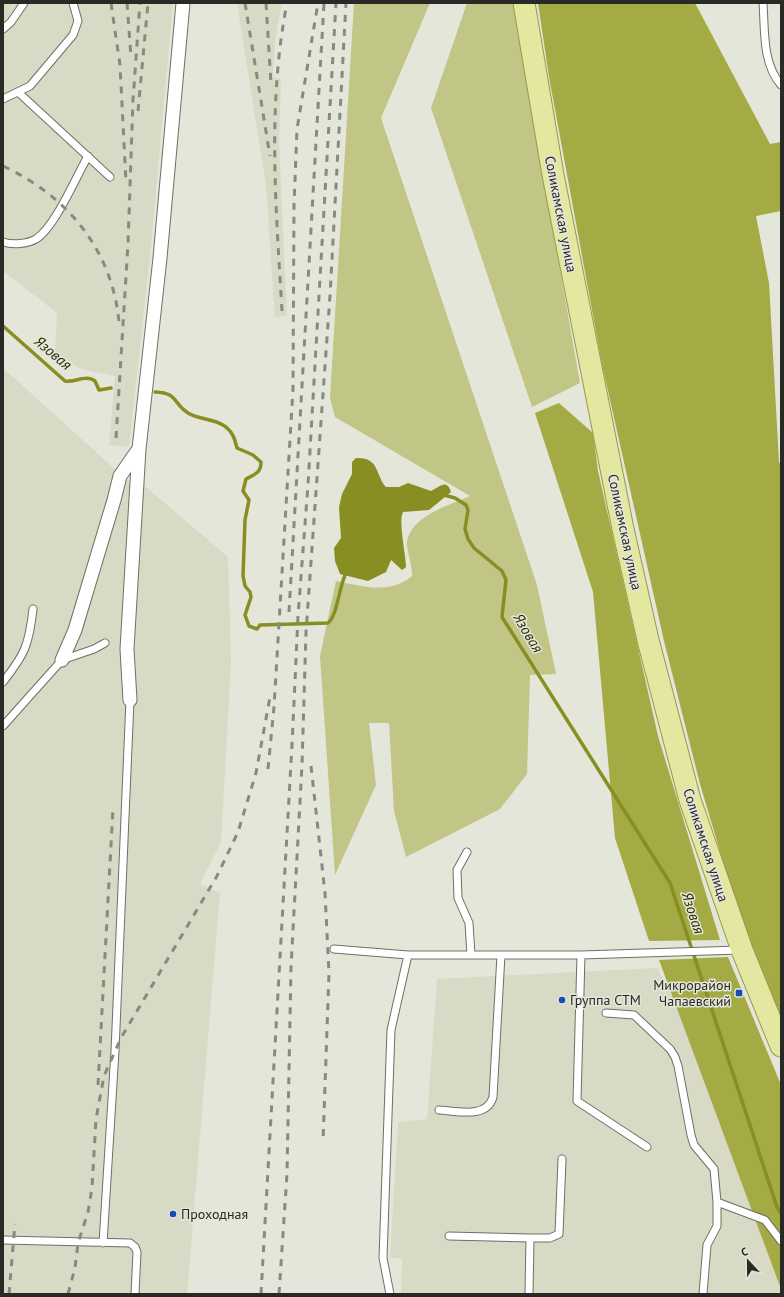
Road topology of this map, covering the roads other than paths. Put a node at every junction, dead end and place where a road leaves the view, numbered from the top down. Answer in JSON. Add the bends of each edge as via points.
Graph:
{"nodes":[{"id":1,"x":24,"y":3,"type":"edge"},
{"id":2,"x":72,"y":3,"type":"edge"},
{"id":3,"x":183,"y":3,"type":"edge"},
{"id":4,"x":524,"y":3,"type":"edge"},
{"id":5,"x":763,"y":3,"type":"edge"},
{"id":6,"x":3,"y":29,"type":"edge"},
{"id":7,"x":781,"y":85,"type":"edge"},
{"id":8,"x":18,"y":92,"type":"junction"},
{"id":9,"x":3,"y":99,"type":"edge"},
{"id":10,"x":88,"y":156,"type":"junction"},
{"id":11,"x":110,"y":177,"type":"dead end"},
{"id":12,"x":3,"y":242,"type":"edge"},
{"id":13,"x":139,"y":449,"type":"junction"},
{"id":14,"x":32,"y":609,"type":"dead end"},
{"id":15,"x":105,"y":643,"type":"dead end"},
{"id":16,"x":62,"y":660,"type":"junction"},
{"id":17,"x":3,"y":682,"type":"edge"},
{"id":18,"x":130,"y":700,"type":"joint"},
{"id":19,"x":3,"y":726,"type":"edge"},
{"id":20,"x":467,"y":852,"type":"dead end"},
{"id":21,"x":334,"y":949,"type":"dead end"},
{"id":22,"x":742,"y":950,"type":"junction"},
{"id":23,"x":408,"y":955,"type":"junction"},
{"id":24,"x":471,"y":955,"type":"junction"},
{"id":25,"x":501,"y":955,"type":"junction"},
{"id":26,"x":581,"y":955,"type":"junction"},
{"id":27,"x":606,"y":1013,"type":"dead end"},
{"id":28,"x":781,"y":1046,"type":"edge"},
{"id":29,"x":439,"y":1110,"type":"dead end"},
{"id":30,"x":647,"y":1147,"type":"dead end"},
{"id":31,"x":562,"y":1159,"type":"dead end"},
{"id":32,"x":717,"y":1202,"type":"junction"},
{"id":33,"x":449,"y":1236,"type":"dead end"},
{"id":34,"x":530,"y":1238,"type":"junction"},
{"id":35,"x":3,"y":1240,"type":"edge"},
{"id":36,"x":781,"y":1241,"type":"edge"},
{"id":37,"x":104,"y":1243,"type":"junction"},
{"id":38,"x":135,"y":1294,"type":"edge"},
{"id":39,"x":390,"y":1294,"type":"edge"},
{"id":40,"x":529,"y":1294,"type":"edge"},
{"id":41,"x":703,"y":1294,"type":"edge"}],
"edges":[{"from":1,"to":6,"type":"lane"},
{"from":2,"to":8,"type":"lane","via":[[78,21],[73,35],[30,86]]},
{"from":3,"to":13,"type":"street","via":[[160,258]]},
{"from":4,"to":22,"type":"main road","name":"Соликамская улица","via":[[558,198],[648,640],[690,800]]},
{"from":5,"to":7,"type":"lane","via":[[768,62]]},
{"from":8,"to":9,"type":"lane"},
{"from":8,"to":10,"type":"lane"},
{"from":10,"to":11,"type":"lane"},
{"from":10,"to":12,"type":"lane","via":[[48,227],[35,239],[22,243]]},
{"from":13,"to":16,"type":"street","via":[[120,476],[75,630]]},
{"from":13,"to":18,"type":"street","via":[[128,649]]},
{"from":14,"to":17,"type":"lane","via":[[28,645]]},
{"from":15,"to":16,"type":"lane"},
{"from":16,"to":19,"type":"lane"},
{"from":18,"to":37,"type":"lane","via":[[116,1035]]},
{"from":20,"to":24,"type":"lane","via":[[457,870],[458,898],[469,923]]},
{"from":21,"to":23,"type":"lane"},
{"from":22,"to":26,"type":"lane"},
{"from":22,"to":28,"type":"main road","name":"Соликамская улица"},
{"from":23,"to":24,"type":"lane"},
{"from":23,"to":39,"type":"lane","via":[[391,1030],[383,1258]]},
{"from":24,"to":25,"type":"lane"},
{"from":25,"to":26,"type":"lane"},
{"from":25,"to":29,"type":"lane","via":[[491,1105],[476,1112]]},
{"from":26,"to":30,"type":"lane","via":[[577,1101]]},
{"from":27,"to":32,"type":"lane","via":[[634,1015],[676,1057],[694,1145],[714,1169]]},
{"from":31,"to":34,"type":"lane","via":[[560,1234],[550,1238]]},
{"from":32,"to":36,"type":"lane","via":[[765,1220]]},
{"from":32,"to":41,"type":"lane","via":[[717,1226],[707,1245]]},
{"from":33,"to":34,"type":"lane"},
{"from":34,"to":40,"type":"lane"},
{"from":35,"to":37,"type":"lane"},
{"from":37,"to":38,"type":"lane","via":[[130,1243],[136,1247]]}]}
